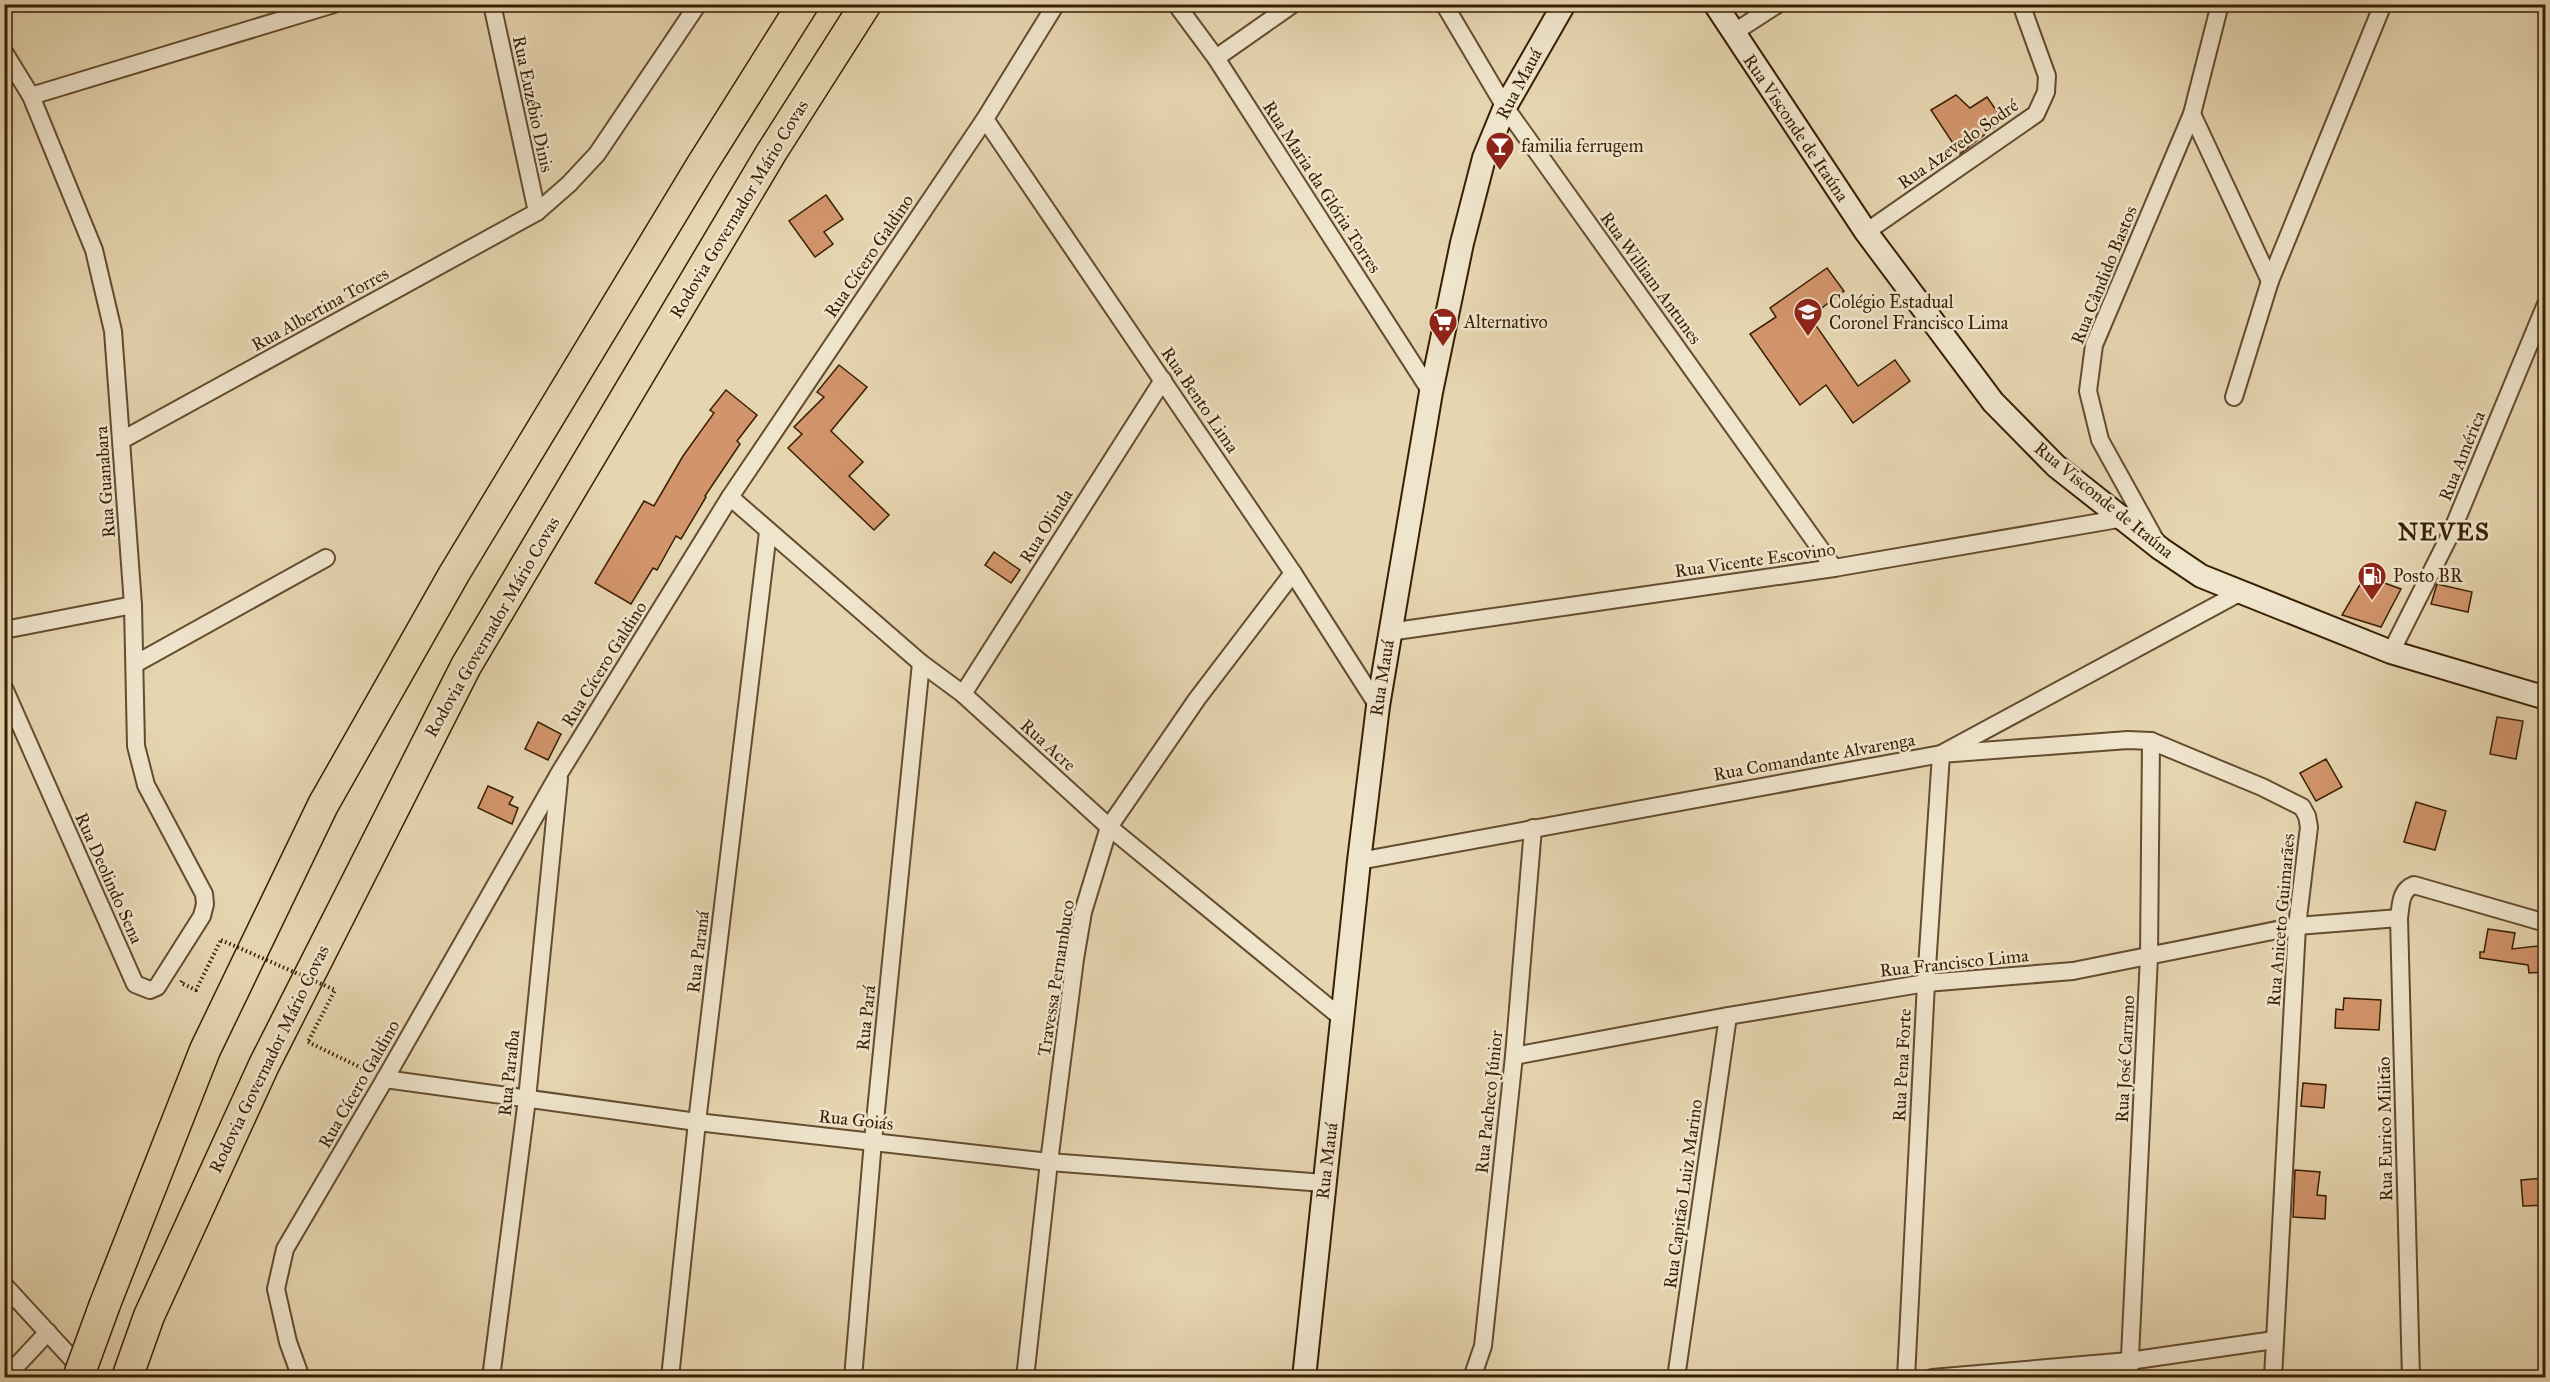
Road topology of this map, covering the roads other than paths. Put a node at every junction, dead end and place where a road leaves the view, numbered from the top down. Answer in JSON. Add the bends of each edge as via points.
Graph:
{"nodes":[{"id":1,"x":334,"y":4,"type":"edge"},
{"id":2,"x":492,"y":4,"type":"edge"},
{"id":3,"x":698,"y":4,"type":"edge"},
{"id":4,"x":803,"y":4,"type":"edge"},
{"id":5,"x":866,"y":4,"type":"edge"},
{"id":6,"x":1056,"y":4,"type":"edge"},
{"id":7,"x":1176,"y":4,"type":"edge"},
{"id":8,"x":1293,"y":4,"type":"edge"},
{"id":9,"x":1444,"y":4,"type":"edge"},
{"id":10,"x":1564,"y":4,"type":"edge"},
{"id":11,"x":1715,"y":4,"type":"edge"},
{"id":12,"x":1778,"y":4,"type":"edge"},
{"id":13,"x":2021,"y":4,"type":"edge"},
{"id":14,"x":2207,"y":4,"type":"edge"},
{"id":15,"x":2220,"y":4,"type":"edge"},
{"id":16,"x":2383,"y":4,"type":"edge"},
{"id":17,"x":2214,"y":25,"type":"junction"},
{"id":18,"x":1733,"y":33,"type":"junction"},
{"id":19,"x":4,"y":52,"type":"edge"},
{"id":20,"x":1216,"y":58,"type":"junction"},
{"id":21,"x":31,"y":96,"type":"junction"},
{"id":22,"x":1505,"y":107,"type":"junction"},
{"id":23,"x":2192,"y":114,"type":"junction"},
{"id":24,"x":985,"y":119,"type":"junction"},
{"id":25,"x":537,"y":212,"type":"junction"},
{"id":26,"x":1866,"y":232,"type":"junction"},
{"id":27,"x":2270,"y":281,"type":"junction"},
{"id":28,"x":2546,"y":304,"type":"edge"},
{"id":29,"x":1163,"y":380,"type":"junction"},
{"id":30,"x":1431,"y":392,"type":"junction"},
{"id":31,"x":2234,"y":396,"type":"dead end"},
{"id":32,"x":122,"y":440,"type":"junction"},
{"id":33,"x":730,"y":496,"type":"junction"},
{"id":34,"x":2124,"y":518,"type":"junction"},
{"id":35,"x":768,"y":532,"type":"junction"},
{"id":36,"x":2161,"y":549,"type":"junction"},
{"id":37,"x":326,"y":558,"type":"dead end"},
{"id":38,"x":1834,"y":568,"type":"junction"},
{"id":39,"x":1293,"y":573,"type":"junction"},
{"id":40,"x":2241,"y":592,"type":"junction"},
{"id":41,"x":133,"y":605,"type":"junction"},
{"id":42,"x":4,"y":630,"type":"edge"},
{"id":43,"x":1389,"y":632,"type":"junction"},
{"id":44,"x":2391,"y":652,"type":"junction"},
{"id":45,"x":921,"y":663,"type":"junction"},
{"id":46,"x":135,"y":664,"type":"junction"},
{"id":47,"x":4,"y":688,"type":"edge"},
{"id":48,"x":963,"y":694,"type":"junction"},
{"id":49,"x":2546,"y":698,"type":"edge"},
{"id":50,"x":1378,"y":706,"type":"junction"},
{"id":51,"x":2151,"y":741,"type":"junction"},
{"id":52,"x":1941,"y":754,"type":"junction"},
{"id":53,"x":560,"y":772,"type":"junction"},
{"id":54,"x":1109,"y":827,"type":"junction"},
{"id":55,"x":1533,"y":828,"type":"junction"},
{"id":56,"x":1359,"y":861,"type":"junction"},
{"id":57,"x":202,"y":915,"type":"joint"},
{"id":58,"x":2399,"y":918,"type":"junction"},
{"id":59,"x":2546,"y":923,"type":"edge"},
{"id":60,"x":2296,"y":926,"type":"junction"},
{"id":61,"x":2149,"y":956,"type":"junction"},
{"id":62,"x":1926,"y":983,"type":"junction"},
{"id":63,"x":1728,"y":1016,"type":"junction"},
{"id":64,"x":1343,"y":1019,"type":"junction"},
{"id":65,"x":1514,"y":1056,"type":"junction"},
{"id":66,"x":385,"y":1079,"type":"junction"},
{"id":67,"x":527,"y":1099,"type":"junction"},
{"id":68,"x":698,"y":1122,"type":"junction"},
{"id":69,"x":873,"y":1141,"type":"junction"},
{"id":70,"x":1049,"y":1162,"type":"junction"},
{"id":71,"x":1324,"y":1183,"type":"junction"},
{"id":72,"x":4,"y":1285,"type":"edge"},
{"id":73,"x":48,"y":1332,"type":"junction"},
{"id":74,"x":2274,"y":1340,"type":"junction"},
{"id":75,"x":2129,"y":1369,"type":"edge"},
{"id":76,"x":5,"y":1377,"type":"edge"},
{"id":77,"x":78,"y":1377,"type":"edge"},
{"id":78,"x":89,"y":1377,"type":"edge"},
{"id":79,"x":127,"y":1377,"type":"edge"},
{"id":80,"x":301,"y":1377,"type":"edge"},
{"id":81,"x":491,"y":1377,"type":"edge"},
{"id":82,"x":670,"y":1377,"type":"edge"},
{"id":83,"x":853,"y":1377,"type":"edge"},
{"id":84,"x":1025,"y":1377,"type":"edge"},
{"id":85,"x":1304,"y":1377,"type":"edge"},
{"id":86,"x":1472,"y":1377,"type":"edge"},
{"id":87,"x":1676,"y":1377,"type":"edge"},
{"id":88,"x":1906,"y":1377,"type":"edge"},
{"id":89,"x":1932,"y":1377,"type":"edge"},
{"id":90,"x":2273,"y":1377,"type":"edge"},
{"id":91,"x":2411,"y":1377,"type":"edge"}],
"edges":[{"from":1,"to":21,"type":"street"},
{"from":2,"to":25,"type":"street","name":"Rua Euzébio Dinis"},
{"from":3,"to":25,"type":"street","via":[[597,154]]},
{"from":4,"to":77,"type":"highway","bridge":true,"via":[[454,574],[323,805],[205,1050]]},
{"from":5,"to":79,"type":"highway","name":"Rodovia Governador Mário Covas","via":[[771,153],[466,666],[264,1065],[149,1316]]},
{"from":6,"to":24,"type":"street","name":"Rua Cícero Galdino"},
{"from":7,"to":20,"type":"street","name":"Rua Maria da Glória Torres"},
{"from":8,"to":20,"type":"street"},
{"from":9,"to":22,"type":"street","name":"Rua William Antunes"},
{"from":10,"to":22,"type":"street","name":"Rua Mauá"},
{"from":11,"to":18,"type":"street","name":"Rua Visconde de Itaúna"},
{"from":12,"to":18,"type":"street"},
{"from":13,"to":26,"type":"street","name":"Rua Azevedo Sodré","via":[[2047,76],[2046,92],[2036,114]]},
{"from":14,"to":17,"type":"street"},
{"from":15,"to":17,"type":"street","name":"Rua Cândido Bastos"},
{"from":16,"to":27,"type":"street"},
{"from":17,"to":23,"type":"street","name":"Rua Cândido Bastos"},
{"from":18,"to":26,"type":"street","name":"Rua Visconde de Itaúna"},
{"from":19,"to":21,"type":"street","name":"Rua Guanabara"},
{"from":20,"to":30,"type":"street","name":"Rua Maria da Glória Torres"},
{"from":21,"to":32,"type":"street","name":"Rua Guanabara","via":[[94,250],[113,331]]},
{"from":22,"to":30,"type":"street","name":"Rua Mauá","via":[[1484,158]]},
{"from":22,"to":38,"type":"street","name":"Rua William Antunes"},
{"from":23,"to":27,"type":"street"},
{"from":23,"to":36,"type":"street","name":"Rua Cândido Bastos","via":[[2094,345],[2088,391],[2100,440]]},
{"from":24,"to":29,"type":"street","name":"Rua Bento Lima"},
{"from":24,"to":33,"type":"street","name":"Rua Cícero Galdino"},
{"from":25,"to":32,"type":"street","name":"Rua Albertina Torres"},
{"from":26,"to":34,"type":"street","name":"Rua Visconde de Itaúna","via":[[1993,402],[2056,466]]},
{"from":27,"to":31,"type":"street"},
{"from":28,"to":44,"type":"street","name":"Rua América","via":[[2451,533]]},
{"from":29,"to":39,"type":"street","name":"Rua Bento Lima"},
{"from":29,"to":48,"type":"street","name":"Rua Olinda"},
{"from":30,"to":43,"type":"street","name":"Rua Mauá"},
{"from":32,"to":41,"type":"street","name":"Rua Guanabara"},
{"from":33,"to":35,"type":"street","name":"Rua Acre"},
{"from":33,"to":53,"type":"street","name":"Rua Cícero Galdino"},
{"from":34,"to":36,"type":"street","name":"Rua Visconde de Itaúna"},
{"from":34,"to":38,"type":"street","name":"Rua Vicente Escovino"},
{"from":35,"to":45,"type":"street","name":"Rua Acre"},
{"from":35,"to":68,"type":"street","name":"Rua Paraná"},
{"from":36,"to":40,"type":"street","name":"Rua Visconde de Itaúna","via":[[2201,576]]},
{"from":37,"to":46,"type":"street"},
{"from":38,"to":43,"type":"street","name":"Rua Vicente Escovino"},
{"from":39,"to":50,"type":"street","name":"Rua Bento Lima"},
{"from":39,"to":54,"type":"street","name":"Travessa Pernambuco","via":[[1197,699]]},
{"from":40,"to":44,"type":"street","name":"Rua Visconde de Itaúna"},
{"from":40,"to":52,"type":"street","name":"Rua Comandante Alvarenga"},
{"from":41,"to":42,"type":"street"},
{"from":41,"to":46,"type":"street","name":"Rua Guanabara"},
{"from":43,"to":50,"type":"street","name":"Rua Mauá"},
{"from":44,"to":49,"type":"street","name":"Rua Visconde de Itaúna"},
{"from":45,"to":48,"type":"street","name":"Rua Acre"},
{"from":45,"to":69,"type":"street","name":"Rua Pará"},
{"from":46,"to":57,"type":"street","name":"Rua Guanabara","via":[[136,746],[146,785],[204,894]]},
{"from":47,"to":57,"type":"street","name":"Rua Deolindo Sena","via":[[135,984],[150,990],[157,987]]},
{"from":48,"to":54,"type":"street","name":"Rua Acre"},
{"from":50,"to":56,"type":"street","name":"Rua Mauá"},
{"from":51,"to":52,"type":"street","name":"Rua Aniceto Guimarães"},
{"from":51,"to":60,"type":"street","name":"Rua Aniceto Guimarães","via":[[2302,807],[2309,828]]},
{"from":51,"to":61,"type":"street","name":"Rua José Carrano"},
{"from":52,"to":55,"type":"street","name":"Rua Comandante Alvarenga"},
{"from":52,"to":62,"type":"street","name":"Rua Pena Forte"},
{"from":53,"to":66,"type":"street","name":"Rua Cícero Galdino"},
{"from":53,"to":67,"type":"street","name":"Rua Paraíba"},
{"from":54,"to":64,"type":"street","name":"Rua Acre"},
{"from":54,"to":70,"type":"street","name":"Travessa Pernambuco","via":[[1081,924]]},
{"from":55,"to":56,"type":"street","name":"Rua Comandante Alvarenga"},
{"from":55,"to":65,"type":"street","name":"Rua Pacheco Júnior"},
{"from":56,"to":64,"type":"street","name":"Rua Mauá"},
{"from":58,"to":59,"type":"street","name":"Rua Eurico Militão","via":[[2403,893],[2414,885]]},
{"from":58,"to":60,"type":"street","name":"Rua Francisco Lima"},
{"from":58,"to":91,"type":"street","name":"Rua Eurico Militão"},
{"from":60,"to":61,"type":"street","name":"Rua Francisco Lima"},
{"from":60,"to":74,"type":"street","name":"Rua Aniceto Guimarães"},
{"from":61,"to":62,"type":"street","name":"Rua Francisco Lima","via":[[2073,970]]},
{"from":61,"to":75,"type":"street","name":"Rua José Carrano"},
{"from":62,"to":63,"type":"street","name":"Rua Francisco Lima"},
{"from":62,"to":88,"type":"street","name":"Rua Pena Forte"},
{"from":63,"to":65,"type":"street","name":"Rua Francisco Lima"},
{"from":63,"to":87,"type":"street","name":"Rua Capitão Luiz Marino"},
{"from":64,"to":71,"type":"street","name":"Rua Mauá"},
{"from":65,"to":86,"type":"street","name":"Rua Pacheco Júnior","via":[[1483,1346]]},
{"from":66,"to":67,"type":"street","name":"Rua Goiás"},
{"from":66,"to":80,"type":"street","name":"Rua Cícero Galdino","via":[[285,1249],[276,1288],[288,1342]]},
{"from":67,"to":68,"type":"street","name":"Rua Goiás"},
{"from":67,"to":81,"type":"street","name":"Rua Paraíba"},
{"from":68,"to":69,"type":"street","name":"Rua Goiás"},
{"from":68,"to":82,"type":"street","name":"Rua Paraná"},
{"from":69,"to":70,"type":"street","name":"Rua Goiás"},
{"from":69,"to":83,"type":"street","name":"Rua Pará"},
{"from":70,"to":71,"type":"street","name":"Rua Goiás"},
{"from":70,"to":84,"type":"street","name":"Travessa Pernambuco"},
{"from":71,"to":85,"type":"street","name":"Rua Mauá"},
{"from":72,"to":73,"type":"street"},
{"from":73,"to":76,"type":"street"},
{"from":73,"to":78,"type":"street"},
{"from":74,"to":75,"type":"street"},
{"from":74,"to":90,"type":"street","name":"Rua Aniceto Guimarães"},
{"from":75,"to":89,"type":"street"}]}
